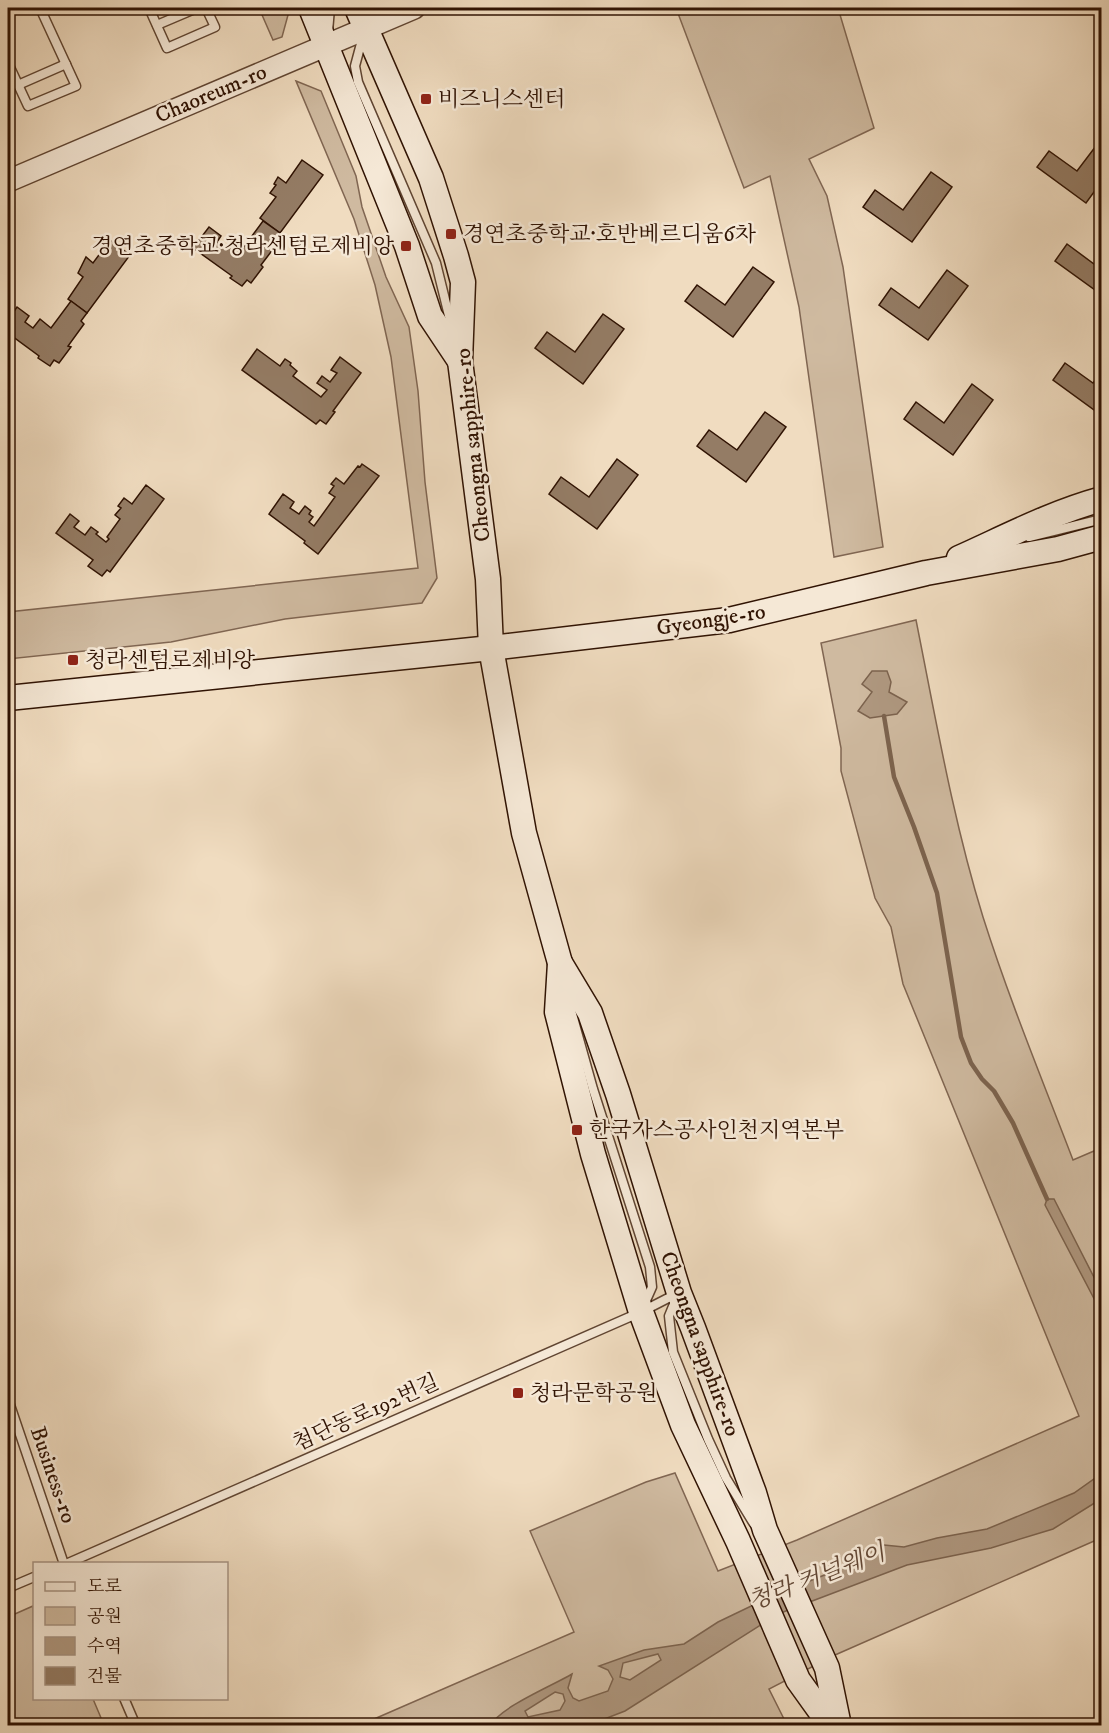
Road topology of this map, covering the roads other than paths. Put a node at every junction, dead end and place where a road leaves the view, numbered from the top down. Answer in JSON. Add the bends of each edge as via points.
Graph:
{"nodes":[{"id":1,"x":40,"y":8,"type":"edge"},
{"id":2,"x":149,"y":8,"type":"edge"},
{"id":3,"x":196,"y":8,"type":"edge"},
{"id":4,"x":206,"y":8,"type":"edge"},
{"id":5,"x":311,"y":8,"type":"edge"},
{"id":6,"x":330,"y":8,"type":"edge"},
{"id":7,"x":414,"y":8,"type":"edge"},
{"id":8,"x":361,"y":18,"type":"edge"},
{"id":9,"x":157,"y":25,"type":"junction"},
{"id":10,"x":326,"y":45,"type":"junction"},
{"id":11,"x":8,"y":63,"type":"edge"},
{"id":12,"x":66,"y":64,"type":"junction"},
{"id":13,"x":18,"y":85,"type":"junction"},
{"id":14,"x":8,"y":181,"type":"edge"},
{"id":15,"x":460,"y":361,"type":"junction"},
{"id":16,"x":1101,"y":500,"type":"edge"},
{"id":17,"x":1101,"y":519,"type":"edge"},
{"id":18,"x":1101,"y":537,"type":"edge"},
{"id":19,"x":976,"y":550,"type":"junction"},
{"id":20,"x":926,"y":573,"type":"junction"},
{"id":21,"x":491,"y":648,"type":"junction"},
{"id":22,"x":8,"y":698,"type":"edge"},
{"id":23,"x":560,"y":963,"type":"junction"},
{"id":24,"x":679,"y":1293,"type":"junction"},
{"id":25,"x":641,"y":1312,"type":"junction"},
{"id":26,"x":8,"y":1399,"type":"edge"},
{"id":27,"x":777,"y":1558,"type":"junction"},
{"id":28,"x":65,"y":1562,"type":"edge"},
{"id":29,"x":67,"y":1562,"type":"edge"},
{"id":30,"x":33,"y":1577,"type":"edge"},
{"id":31,"x":8,"y":1588,"type":"edge"},
{"id":32,"x":125,"y":1700,"type":"edge"},
{"id":33,"x":136,"y":1725,"type":"edge"},
{"id":34,"x":831,"y":1725,"type":"edge"},
{"id":35,"x":839,"y":1725,"type":"edge"}],
"edges":[{"from":1,"to":12,"type":"lane"},
{"from":2,"to":9,"type":"lane"},
{"from":3,"to":9,"type":"lane"},
{"from":4,"to":9,"type":"lane","via":[[215,27],[167,48]]},
{"from":5,"to":10,"type":"main road"},
{"from":6,"to":10,"type":"lane"},
{"from":7,"to":8,"type":"street","name":"Chaoreum-ro"},
{"from":8,"to":10,"type":"street","name":"Chaoreum-ro"},
{"from":8,"to":15,"type":"main road","name":"Cheongna sapphire-ro","via":[[431,178],[456,256],[463,282]]},
{"from":10,"to":14,"type":"street","name":"Chaoreum-ro"},
{"from":10,"to":15,"type":"main road","via":[[407,246],[430,315]]},
{"from":11,"to":13,"type":"lane"},
{"from":12,"to":13,"type":"lane"},
{"from":12,"to":13,"type":"lane","via":[[76,86],[27,106]]},
{"from":15,"to":21,"type":"main road","name":"Cheongna sapphire-ro","via":[[488,579]]},
{"from":16,"to":19,"type":"main road","name":"Gyeongje-ro","via":[[1068,509]]},
{"from":17,"to":19,"type":"lane"},
{"from":18,"to":20,"type":"main road","name":"Gyeongje-ro","via":[[1058,549]]},
{"from":19,"to":20,"type":"main road","name":"Gyeongje-ro"},
{"from":20,"to":21,"type":"main road","name":"Gyeongje-ro","via":[[729,620]]},
{"from":21,"to":22,"type":"main road","name":"Gyeongje-ro"},
{"from":21,"to":23,"type":"main road","name":"Cheongna sapphire-ro","via":[[524,833]]},
{"from":23,"to":24,"type":"main road","name":"Cheongna sapphire-ro","via":[[590,1013]]},
{"from":23,"to":25,"type":"main road","via":[[557,1012],[593,1154]]},
{"from":24,"to":25,"type":"lane","name":"첨단동로192번길"},
{"from":24,"to":27,"type":"main road","name":"Cheongna sapphire-ro"},
{"from":24,"to":27,"type":"lane","via":[[669,1316],[674,1352],[726,1478]]},
{"from":25,"to":29,"type":"lane","name":"첨단동로192번길"},
{"from":25,"to":34,"type":"main road","via":[[690,1443],[738,1541],[798,1680]]},
{"from":26,"to":28,"type":"lane","name":"Business-ro"},
{"from":27,"to":35,"type":"main road","name":"Cheongna sapphire-ro","via":[[827,1668]]},
{"from":30,"to":31,"type":"lane"},
{"from":32,"to":33,"type":"lane"}]}
